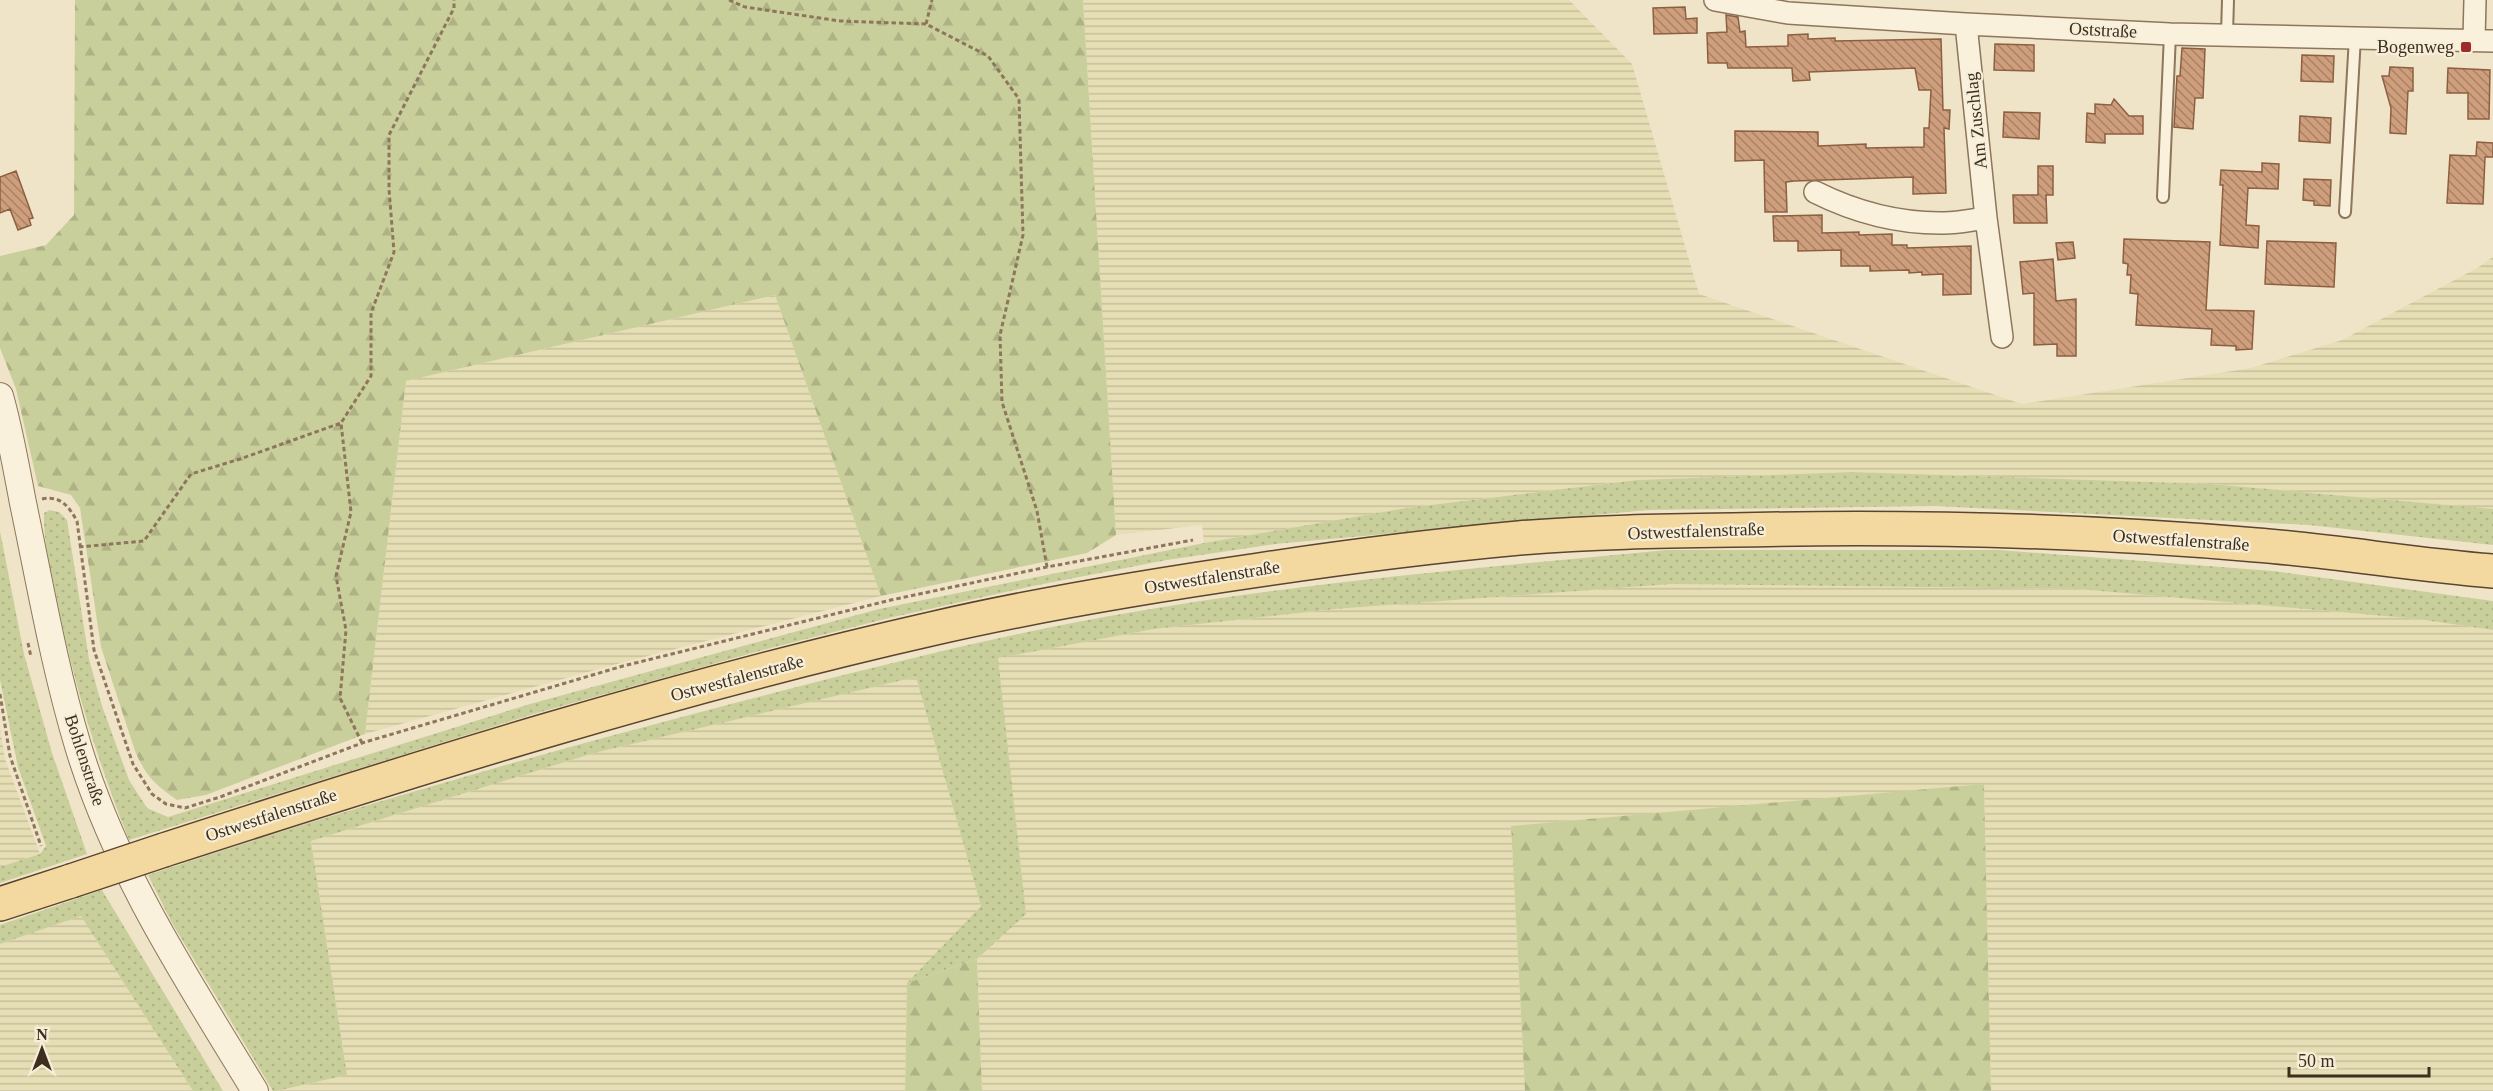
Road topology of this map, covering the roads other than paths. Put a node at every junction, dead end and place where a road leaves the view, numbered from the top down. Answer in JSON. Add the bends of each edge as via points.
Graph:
{"nodes":[{"id":1,"x":1715,"y":0,"type":"edge"},
{"id":2,"x":2228,"y":0,"type":"edge"},
{"id":3,"x":2475,"y":0,"type":"edge"},
{"id":4,"x":1966,"y":24,"type":"junction"},
{"id":5,"x":2170,"y":34,"type":"junction"},
{"id":6,"x":2227,"y":34,"type":"junction"},
{"id":7,"x":2355,"y":37,"type":"junction"},
{"id":8,"x":2484,"y":40,"type":"edge"},
{"id":9,"x":1815,"y":192,"type":"dead end"},
{"id":10,"x":2163,"y":197,"type":"dead end"},
{"id":11,"x":2345,"y":212,"type":"dead end"},
{"id":12,"x":1986,"y":218,"type":"junction"},
{"id":13,"x":2002,"y":337,"type":"dead end"},
{"id":14,"x":0,"y":396,"type":"edge"},
{"id":15,"x":2484,"y":572,"type":"edge"},
{"id":16,"x":0,"y":904,"type":"edge"},
{"id":17,"x":255,"y":1091,"type":"edge"}],
"edges":[{"from":1,"to":4,"type":"street","name":"Oststraße","via":[[1788,13]]},
{"from":2,"to":6,"type":"lane"},
{"from":3,"to":8,"type":"street"},
{"from":4,"to":5,"type":"street","name":"Oststraße"},
{"from":4,"to":12,"type":"street","name":"Am Zuschlag"},
{"from":5,"to":6,"type":"street","name":"Oststraße"},
{"from":5,"to":10,"type":"lane"},
{"from":6,"to":7,"type":"street","name":"Oststraße"},
{"from":7,"to":8,"type":"street","name":"Oststraße"},
{"from":7,"to":11,"type":"lane"},
{"from":9,"to":12,"type":"street","via":[[1841,205],[1895,220],[1941,224]]},
{"from":12,"to":13,"type":"street","name":"Am Zuschlag"},
{"from":14,"to":17,"type":"street","name":"Bohlenstraße","via":[[52,643],[78,746],[105,822],[153,923]]},
{"from":15,"to":16,"type":"main road","name":"Ostwestfalenstraße","bridge":true,"via":[[2260,545],[2007,530],[1840,527],[1656,531],[1524,537],[1384,552],[1052,604],[919,632],[699,687],[435,762]]}]}
